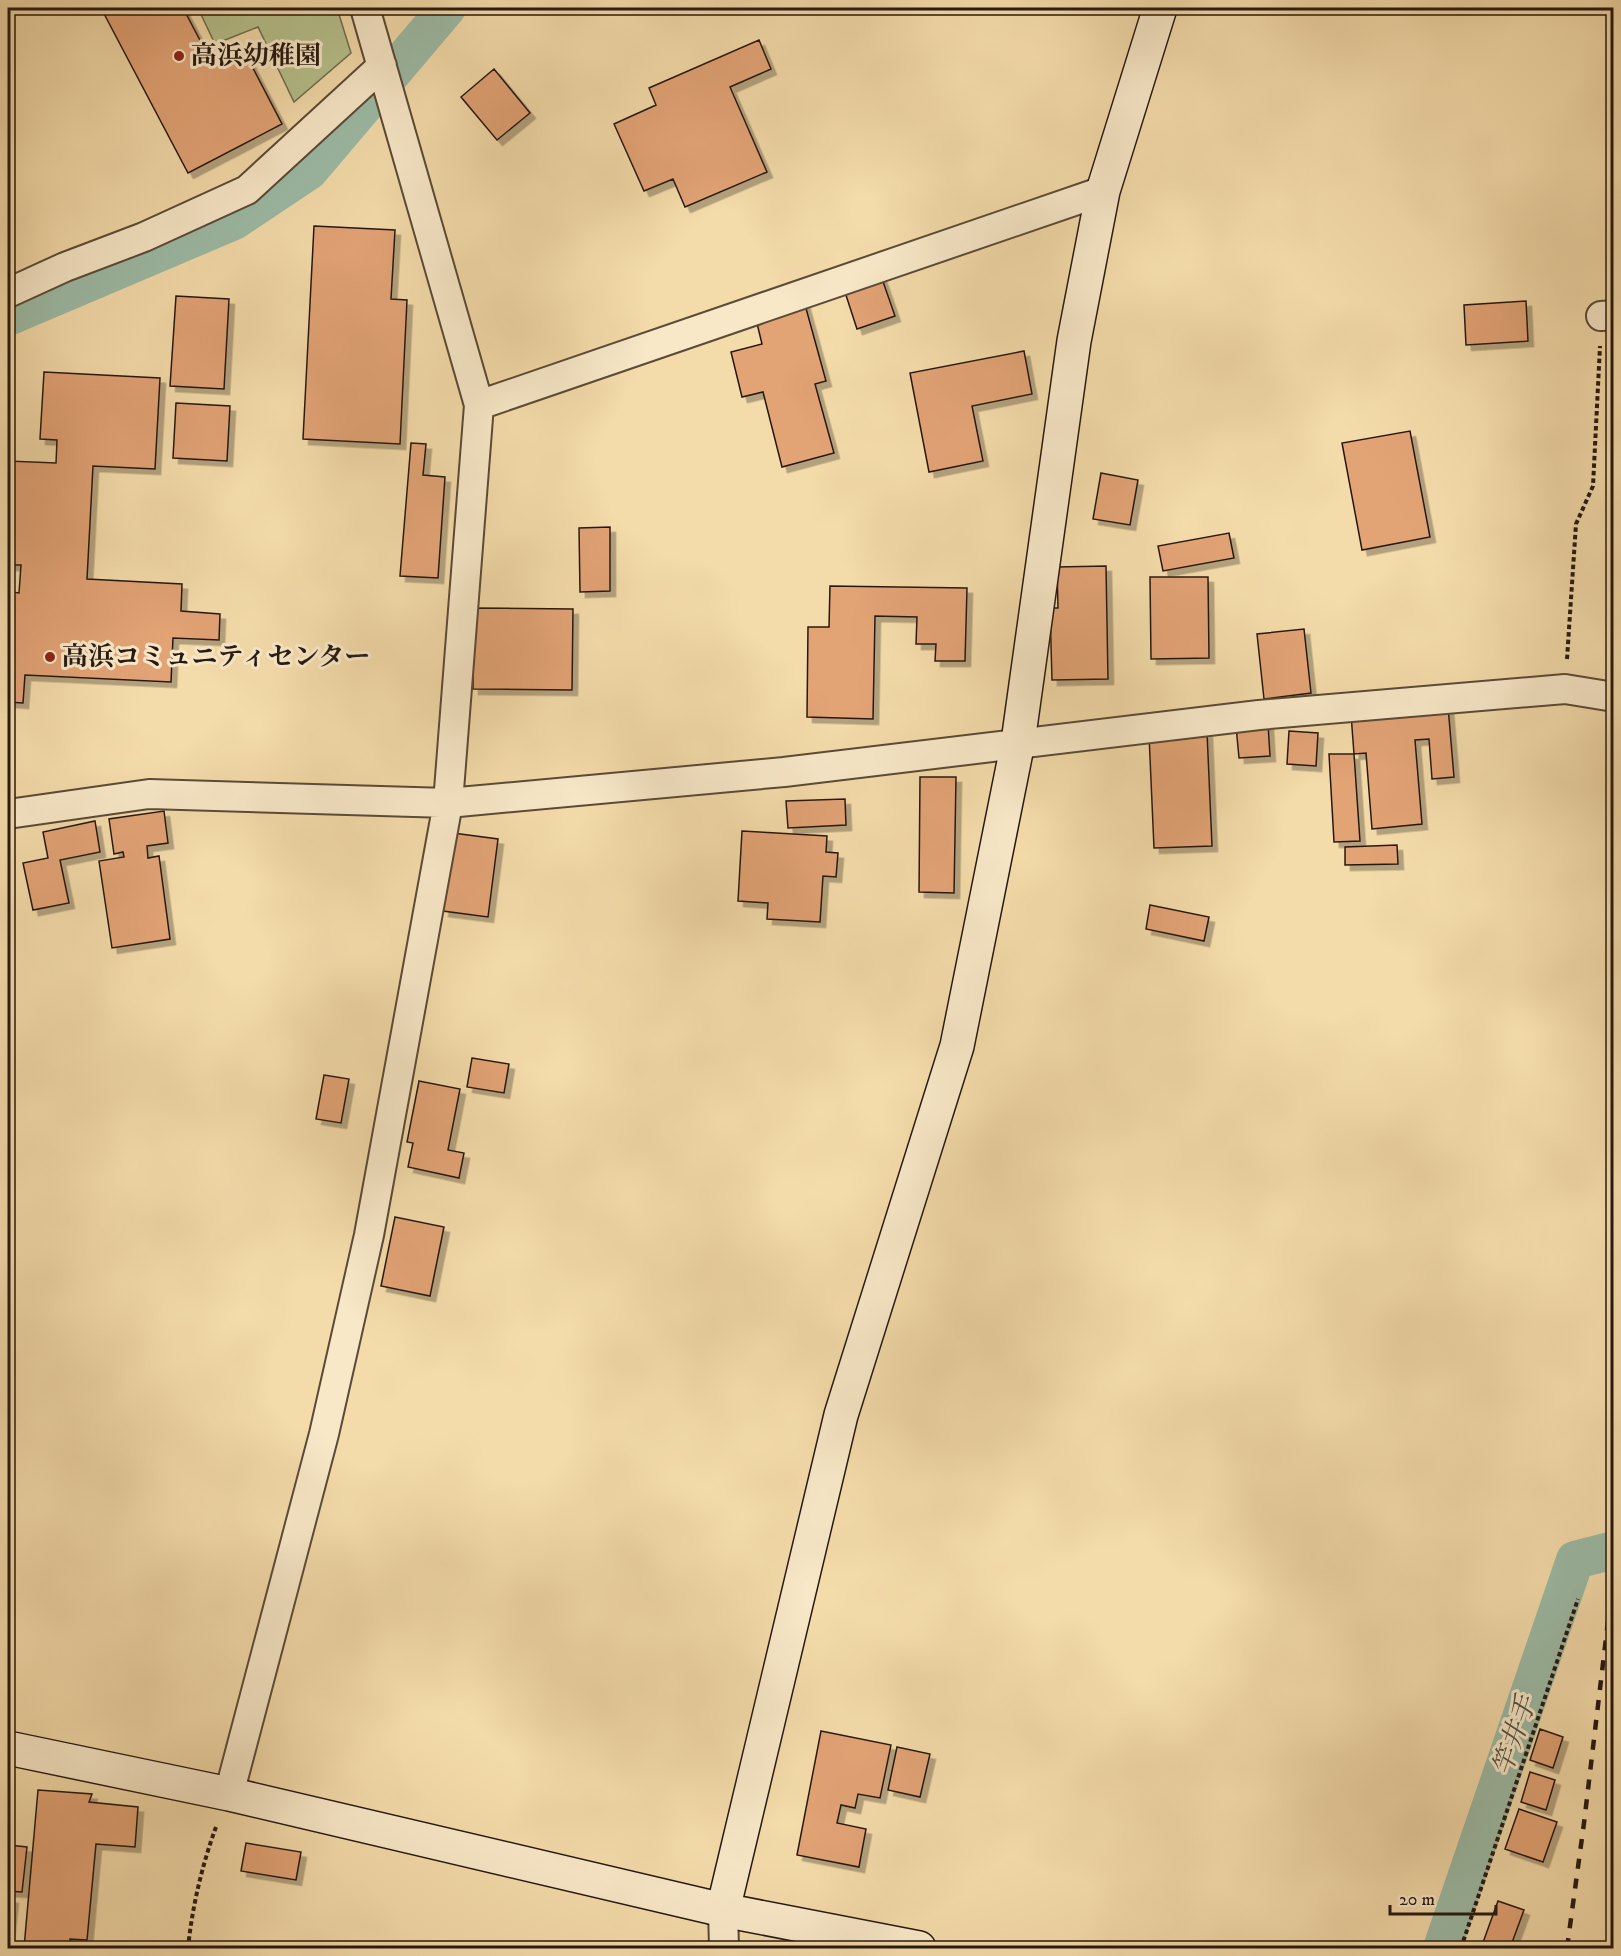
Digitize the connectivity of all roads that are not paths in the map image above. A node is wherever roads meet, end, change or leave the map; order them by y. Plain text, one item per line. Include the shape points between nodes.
1 (365, 8) edge
2 (1160, 8) edge
3 (382, 66) junction
4 (1103, 190) junction
5 (8, 293) edge
6 (479, 405) junction
7 (1614, 697) edge
8 (1018, 742) junction
9 (448, 803) junction
10 (8, 814) edge
11 (8, 1748) edge
12 (228, 1794) junction
13 (723, 1910) junction
14 (724, 1948) edge
15 (919, 1948) edge

1 - 3 street
2 - 4 street
3 - 5 street via 247,190
3 - 6 street
4 - 6 street
4 - 8 street via 1074,340
6 - 9 street
7 - 8 street via 1565,689 1259,715
8 - 9 street via 784,772
8 - 13 street via 957,1046 841,1415
9 - 10 street via 149,794
9 - 12 street via 369,1234 324,1434
11 - 12 street
12 - 13 street
13 - 14 street
13 - 15 street

